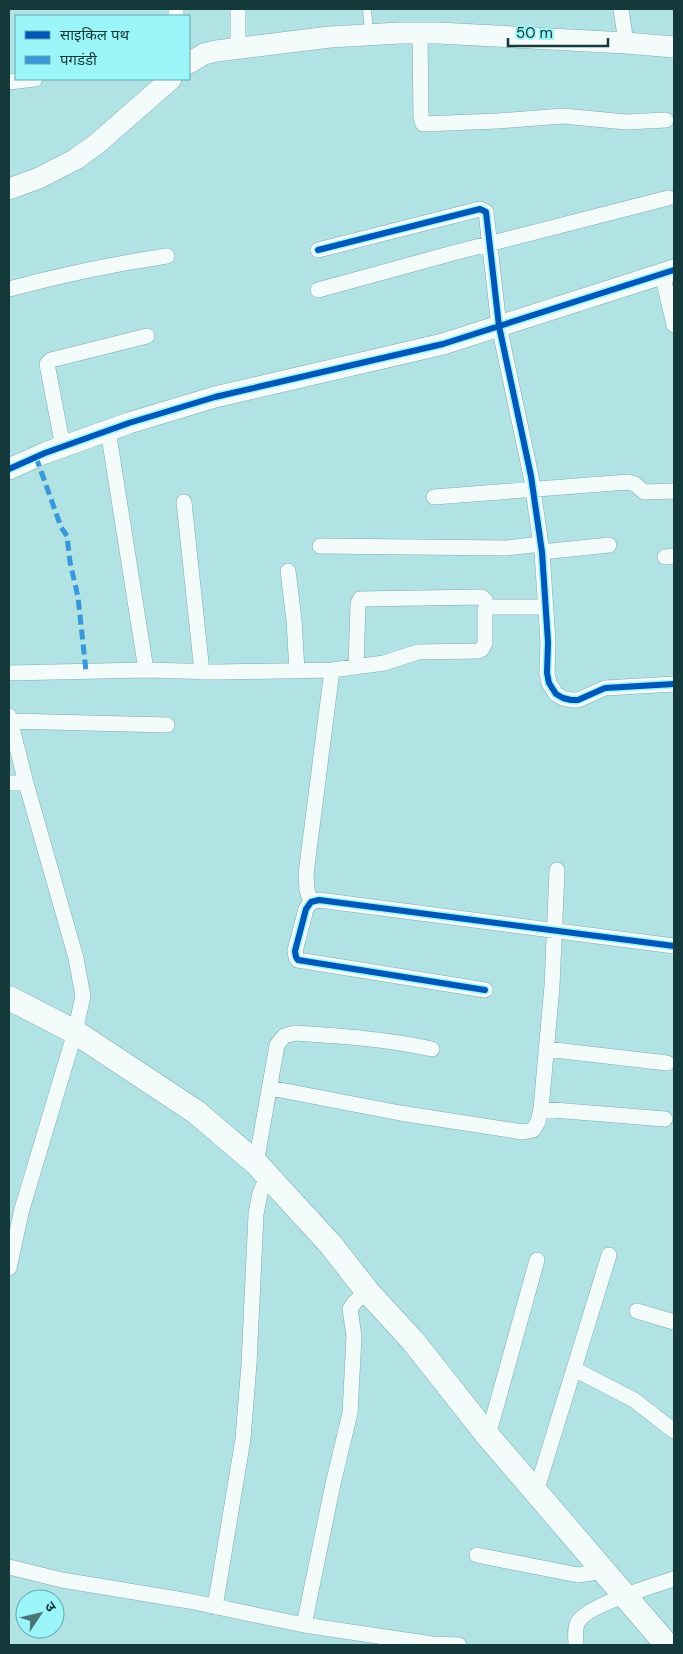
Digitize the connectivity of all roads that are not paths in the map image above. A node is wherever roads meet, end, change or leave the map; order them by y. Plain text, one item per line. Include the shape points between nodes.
1 (238, 9) edge
2 (367, 9) edge
3 (621, 9) edge
4 (420, 33) junction
5 (369, 35) junction
6 (626, 43) junction
7 (674, 47) edge
8 (238, 48) junction
9 (194, 57) edge
10 (26, 80) edge
11 (170, 80) edge
12 (9, 82) edge
13 (666, 120) dead end
14 (9, 188) edge
15 (668, 198) dead end
16 (490, 244) junction
17 (318, 250) dead end
18 (166, 256) dead end
19 (668, 272) edge
20 (9, 289) edge
21 (318, 290) dead end
22 (674, 325) edge
23 (499, 326) junction
24 (147, 336) dead end
25 (108, 430) junction
26 (64, 447) junction
27 (9, 469) edge
28 (533, 491) junction
29 (674, 491) edge
30 (434, 497) dead end
31 (184, 502) dead end
32 (610, 544) dead end
33 (320, 546) dead end
34 (542, 548) junction
35 (288, 571) dead end
36 (546, 606) junction
37 (487, 608) junction
38 (356, 667) junction
39 (146, 670) junction
40 (332, 670) junction
41 (297, 671) junction
42 (202, 672) junction
43 (9, 673) edge
44 (674, 684) edge
45 (10, 718) edge
46 (167, 725) dead end
47 (12, 738) edge
48 (26, 783) junction
49 (9, 784) edge
50 (557, 870) dead end
51 (311, 902) junction
52 (555, 931) junction
53 (674, 946) edge
54 (485, 990) dead end
55 (9, 998) edge
56 (75, 1032) junction
57 (432, 1048) dead end
58 (546, 1049) junction
59 (667, 1063) dead end
60 (270, 1088) junction
61 (541, 1109) junction
62 (665, 1119) dead end
63 (262, 1169) junction
64 (609, 1255) dead end
65 (537, 1260) dead end
66 (9, 1268) edge
67 (367, 1291) junction
68 (637, 1311) dead end
69 (674, 1322) edge
70 (574, 1369) junction
71 (674, 1431) edge
72 (488, 1436) junction
73 (536, 1492) junction
74 (477, 1555) dead end
75 (9, 1567) edge
76 (604, 1571) junction
77 (674, 1578) edge
78 (624, 1595) junction
79 (215, 1607) junction
80 (304, 1625) junction
81 (459, 1645) edge
82 (576, 1645) edge
83 (667, 1645) edge

1 - 8 street
2 - 5 lane
3 - 6 street
4 - 5 street
4 - 6 street
4 - 13 street via 423,124 564,116 626,122
5 - 8 street
6 - 7 street
8 - 9 street
10 - 12 street
11 - 14 street via 76,159 39,178
15 - 16 street
16 - 17 street via 488,216 480,209
16 - 21 street
16 - 23 street
18 - 20 street via 94,268
19 - 22 street
19 - 23 street
23 - 25 street via 443,344 215,397
23 - 28 street
24 - 26 street via 52,360 47,364
25 - 26 street
25 - 39 street
26 - 27 street
28 - 29 street via 628,482 644,492
28 - 30 street
28 - 34 street
31 - 42 street
32 - 34 street
33 - 34 street
34 - 36 street
35 - 41 street
36 - 37 street
36 - 44 street via 549,683 556,694 578,700 605,688
37 - 38 street via 485,643 480,650 418,652 384,663
37 - 38 street via 482,597 360,600
38 - 40 street
39 - 42 street
39 - 43 street
40 - 41 street
40 - 51 street via 306,874
41 - 42 street
45 - 46 street
45 - 47 street
47 - 48 street
48 - 49 street
48 - 56 street via 82,987 82,1004
50 - 52 street
51 - 52 street via 319,900
51 - 54 street via 306,909 295,951 298,960
52 - 53 street
52 - 58 street
55 - 56 main road
56 - 63 main road via 196,1112
56 - 66 street via 22,1209
57 - 60 street via 366,1037 289,1034 277,1045
58 - 59 street
58 - 61 street
60 - 61 street via 400,1113 527,1132 536,1128
60 - 63 street
61 - 62 street
63 - 67 main road via 331,1245
63 - 79 street via 256,1214 243,1439
64 - 70 street
65 - 72 street
67 - 72 main road via 413,1341
67 - 80 street via 350,1309 354,1336 350,1413
68 - 69 street
70 - 71 street via 634,1400
70 - 73 street
72 - 73 main road
73 - 76 main road
74 - 76 street via 578,1575
75 - 79 street via 62,1580
76 - 78 main road
77 - 78 street
78 - 82 street via 580,1618 575,1630
78 - 83 main road
79 - 80 street
80 - 81 street

